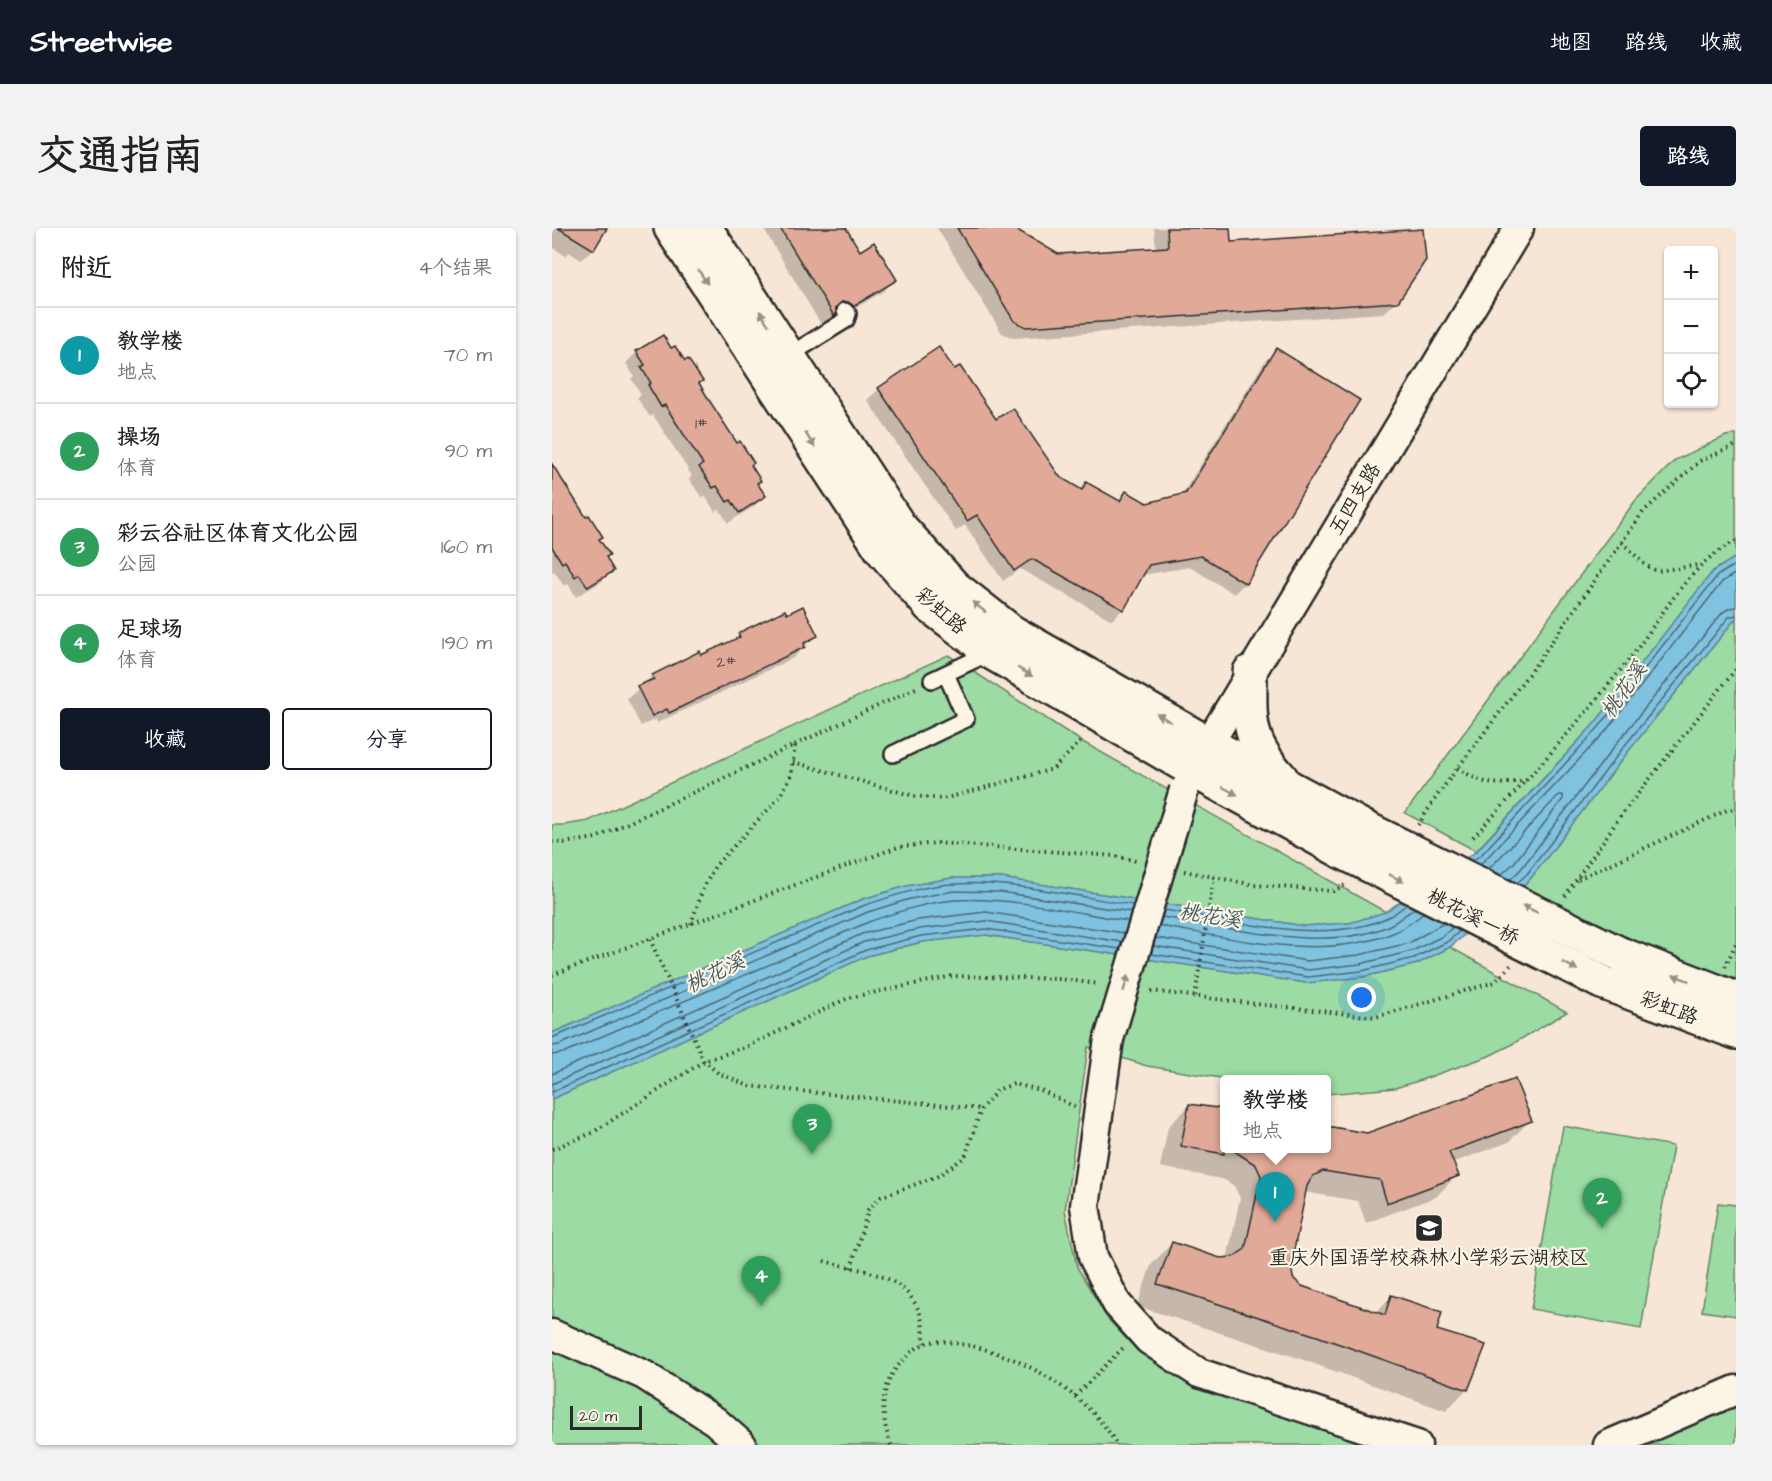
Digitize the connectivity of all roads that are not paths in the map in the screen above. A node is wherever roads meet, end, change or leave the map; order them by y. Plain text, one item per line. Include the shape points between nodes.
1 (671, 228) edge
2 (705, 228) edge
3 (1519, 228) edge
4 (845, 311) dead end
5 (788, 356) junction
6 (991, 652) junction
7 (1250, 672) junction
8 (893, 754) dead end
9 (1195, 768) junction
10 (1290, 788) junction
11 (1353, 853) junction
12 (1620, 954) joint
13 (1602, 982) joint
14 (1728, 987) edge
15 (1733, 1032) edge
16 (552, 1335) edge
17 (1736, 1390) edge
18 (742, 1445) edge
19 (1418, 1445) edge
20 (1608, 1445) edge

1 -> 6 main road, 彩虹路 via 882,550 930,606
5 -> 2 main road, 彩虹路
3 - 7 street, 五四支路
4 - 5 lane via 848,316 844,321
9 -> 5 main road, 彩虹路 via 954,587 899,526
6 - 8 lane via 939,677 966,719
6 -> 9 main road, 彩虹路
7 - 9 street, 五四支路
7 - 10 main road via 1250,721 1255,742 1266,762
9 - 10 main road, 彩虹路
9 -> 11 main road, 彩虹路
19 -> 9 street, 五四支路, bridge via 1198,1373 1140,1331 1117,1304 1093,1257 1085,1206 1109,1039
10 - 11 main road, 彩虹路
12 -> 11 main road, 桃花溪一桥, bridge
11 -> 13 main road, 桃花溪一桥, bridge
14 -> 12 main road, 彩虹路
13 - 15 main road, 彩虹路
16 - 18 street via 644,1375 715,1421
17 - 20 street

